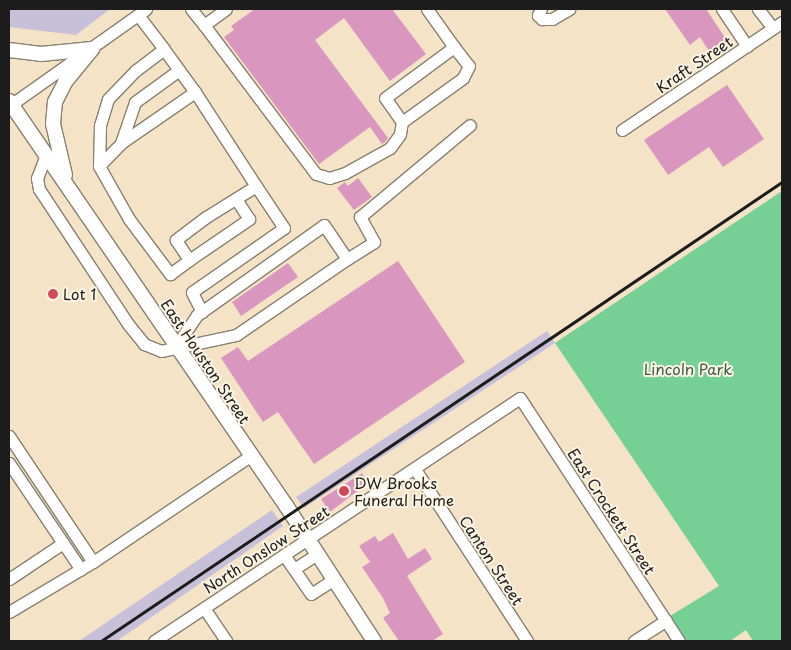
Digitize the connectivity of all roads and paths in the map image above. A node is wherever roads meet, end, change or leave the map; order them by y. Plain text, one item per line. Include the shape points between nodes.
1 (191, 9) edge
2 (226, 9) edge
3 (427, 9) edge
4 (541, 9) edge
5 (569, 9) edge
6 (722, 9) edge
7 (758, 9) edge
8 (142, 12) edge
9 (204, 25) junction
10 (778, 25) edge
11 (747, 46) junction
12 (454, 47) junction
13 (92, 49) junction
14 (9, 50) edge
15 (164, 50) junction
16 (179, 70) junction
17 (195, 92) junction
18 (10, 104) edge
19 (402, 122) junction
20 (470, 125) dead end
21 (622, 130) dead end
22 (121, 143) junction
23 (46, 155) junction
24 (99, 166) junction
25 (256, 186) junction
26 (70, 190) junction
27 (236, 199) junction
28 (347, 259) junction
29 (189, 260) junction
30 (202, 312) junction
31 (176, 346) junction
32 (520, 398) joint
33 (9, 436) edge
34 (250, 456) junction
35 (9, 463) edge
36 (415, 469) junction
37 (32, 470) junction
38 (20, 478) junction
39 (308, 539) junction
40 (63, 543) junction
41 (317, 554) junction
42 (284, 555) junction
43 (94, 562) junction
44 (294, 569) junction
45 (81, 570) junction
46 (9, 579) edge
47 (334, 579) junction
48 (204, 608) junction
49 (9, 612) edge
50 (666, 620) junction
51 (154, 641) edge
52 (226, 641) edge
53 (374, 641) edge
54 (527, 641) edge
55 (634, 641) edge
56 (679, 641) edge

1 - 9 street
2 - 9 street
3 - 12 street
4 - 5 street via 538,15 552,19
6 - 11 street
7 - 10 street
8 - 13 street
8 - 15 street
9 - 19 street via 316,174 329,178 345,173 390,148 400,134
10 - 11 street, Kraft Street
11 - 21 street, Kraft Street
12 - 19 street via 469,66 463,78
12 - 19 street via 385,98
13 - 14 main road via 41,54
13 - 18 street
13 - 26 main road via 65,82 55,102 56,147
15 - 16 street
15 - 24 street via 136,70 108,99 100,126
16 - 17 street
16 - 22 street via 135,102
17 - 22 street
17 - 25 street
18 - 23 main road, East Houston Street
20 - 28 street via 360,217 374,242
22 - 24 street
23 - 26 main road, East Houston Street
23 - 31 street via 37,178 39,188 128,324 144,344 161,351
24 - 29 street via 129,218 170,274
25 - 27 street
25 - 30 street via 284,228 192,292
26 - 31 main road, East Houston Street
27 - 29 street via 176,240
27 - 29 street via 249,219
28 - 30 street via 324,225
28 - 31 street via 236,335
30 - 31 street
31 - 34 main road, East Houston Street
32 - 36 street, North Onslow Street
32 - 50 street, East Crockett Street
33 - 37 street
34 - 39 main road, East Houston Street
34 - 43 street
35 - 38 street
36 - 39 street, North Onslow Street
36 - 54 street, Canton Street
37 - 38 street
37 - 43 street
38 - 40 street
39 - 41 main road, East Houston Street
39 - 42 street, North Onslow Street
40 - 45 street
40 - 46 street
41 - 44 street
41 - 47 main road, East Houston Street
42 - 44 street
42 - 48 street, North Onslow Street
43 - 45 street
44 - 47 street via 311,594
45 - 49 street
47 - 53 main road, East Houston Street
48 - 51 street, North Onslow Street
48 - 52 street
50 - 55 street
50 - 56 street, East Crockett Street

